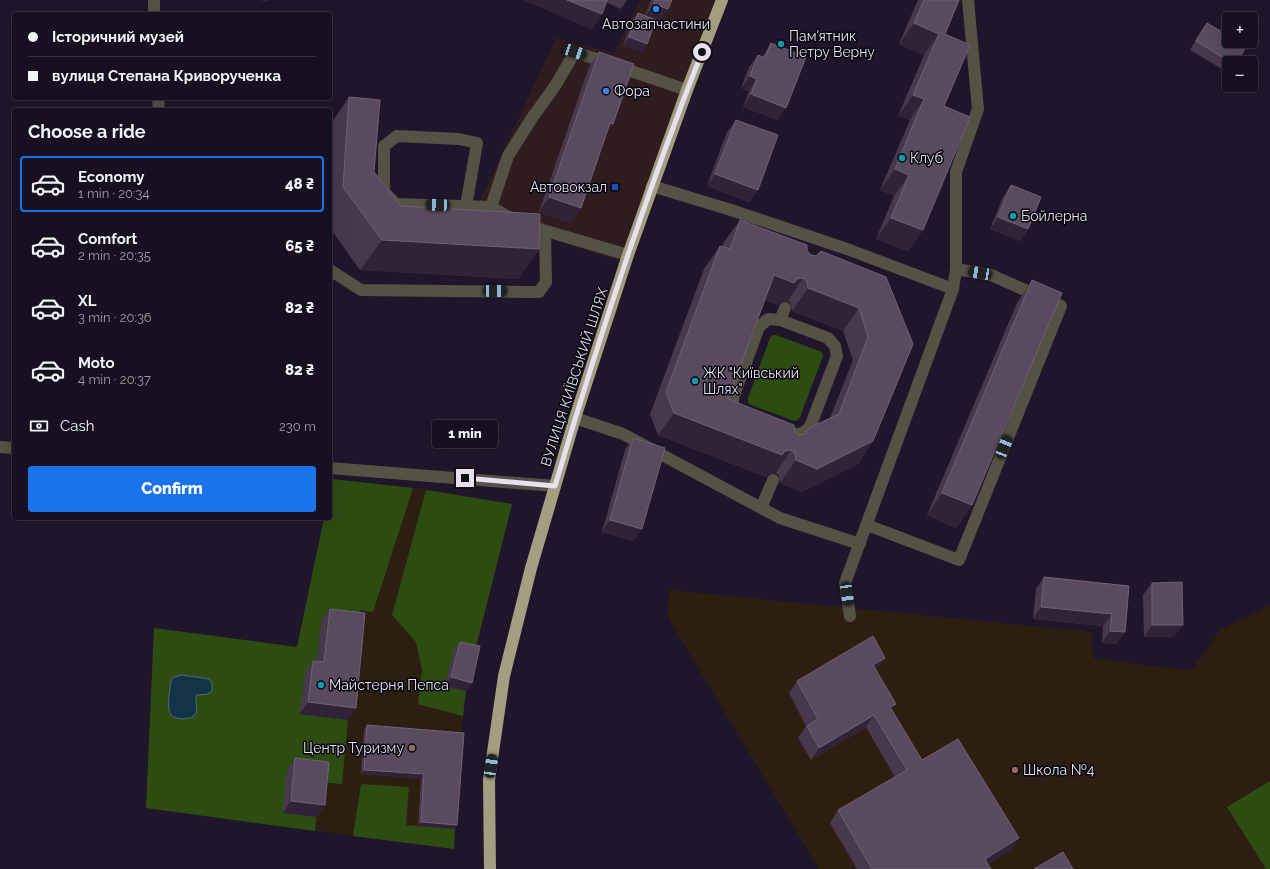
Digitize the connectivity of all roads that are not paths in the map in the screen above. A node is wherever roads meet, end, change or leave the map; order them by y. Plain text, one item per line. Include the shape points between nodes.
1 (154, 0) edge
2 (722, 0) edge
3 (968, 0) edge
4 (154, 12) edge
5 (687, 90) junction
6 (652, 186) junction
7 (466, 206) junction
8 (491, 207) junction
9 (546, 231) junction
10 (810, 237) junction
11 (806, 250) edge
12 (628, 255) junction
13 (956, 269) junction
14 (332, 271) edge
15 (953, 289) junction
16 (785, 308) dead end
17 (780, 320) junction
18 (575, 418) junction
19 (0, 447) edge
20 (12, 448) edge
21 (332, 468) edge
22 (773, 480) dead end
23 (555, 486) junction
24 (761, 508) junction
25 (867, 525) junction
26 (860, 544) junction
27 (850, 616) dead end
28 (490, 869) edge

1 - 4 street
2 - 5 highway, ВУЛИЦЯ КИЇВСЬКИЙ ШЛЯХ
3 - 13 street via 978,109 956,172
5 - 6 highway, ВУЛИЦЯ КИЇВСЬКИЙ ШЛЯХ
5 - 8 street via 575,52 508,156
6 - 10 street
6 - 12 highway, ВУЛИЦЯ КИЇВСЬКИЙ ШЛЯХ
7 - 7 street via 396,204 384,192 384,146 397,136 459,139 477,143
7 - 8 street
8 - 9 street via 519,223
9 - 12 street
9 - 14 street via 546,282 539,292 361,290
10 - 11 street
10 - 15 street
12 - 18 highway, ВУЛИЦЯ КИЇВСЬКИЙ ШЛЯХ
13 - 15 street
13 - 25 street via 991,275 1061,306 959,560
15 - 25 street
16 - 17 street
17 - 17 street via 828,338 835,346 837,356 810,428 790,439 741,416 733,408 733,398 759,327 768,319
18 - 23 highway, ВУЛИЦЯ КИЇВСЬКИЙ ШЛЯХ
18 - 24 street via 623,434
19 - 20 street
21 - 23 street
22 - 24 street
23 - 28 highway, ВУЛИЦЯ КИЇВСЬКИЙ ШЛЯХ via 504,676 489,780
24 - 26 street via 780,518
25 - 26 street
26 - 27 street via 845,582

